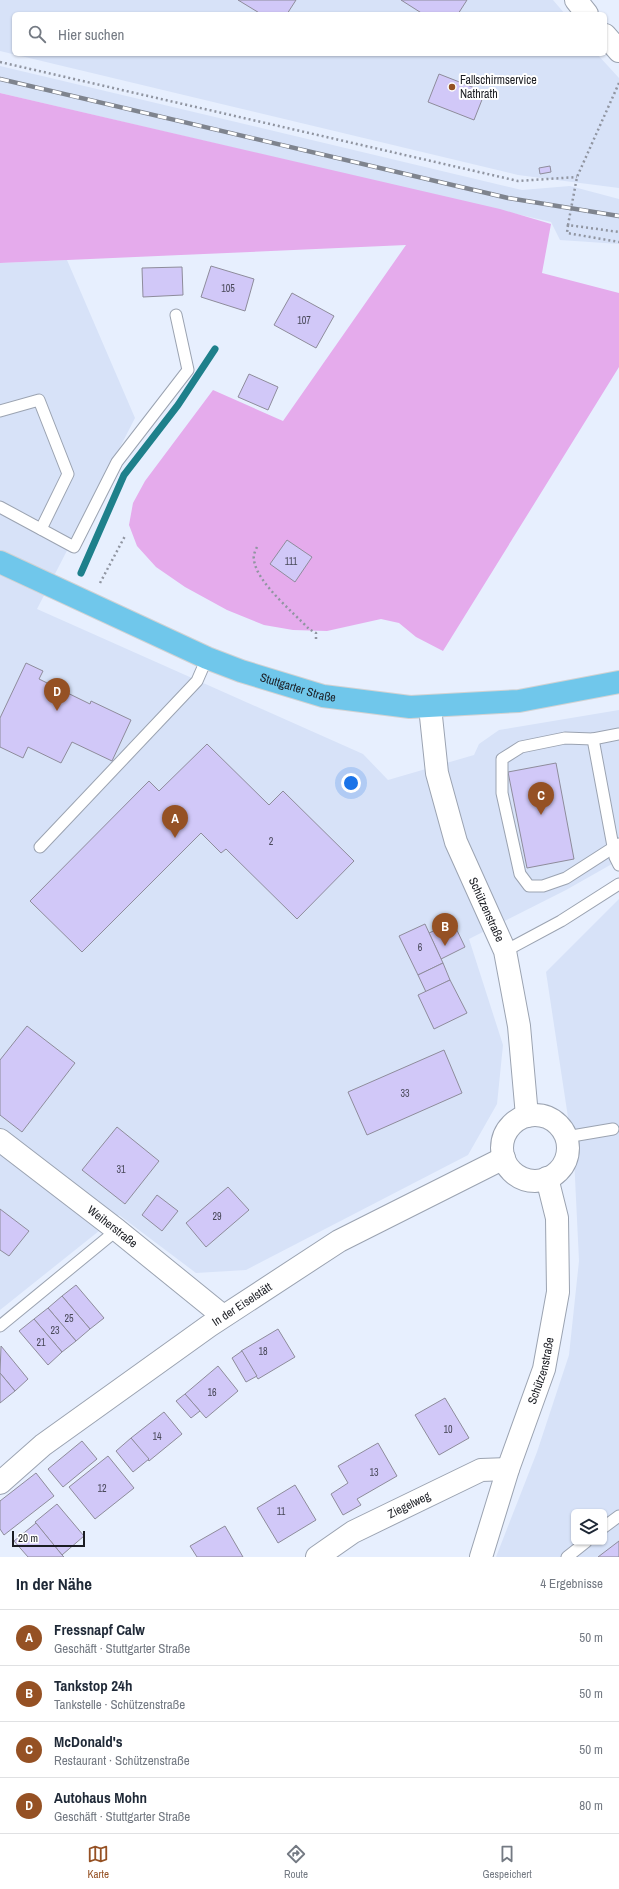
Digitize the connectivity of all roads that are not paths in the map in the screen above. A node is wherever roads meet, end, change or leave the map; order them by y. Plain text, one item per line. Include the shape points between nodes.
1 (576, 0) edge
2 (585, 12) edge
3 (607, 37) edge
4 (619, 51) edge
5 (176, 315) dead end
6 (0, 411) edge
7 (0, 507) edge
8 (40, 529) junction
9 (0, 562) edge
10 (207, 658) junction
11 (619, 682) edge
12 (430, 707) junction
13 (619, 734) edge
14 (593, 739) junction
15 (616, 846) edge
16 (40, 847) dead end
17 (619, 865) edge
18 (619, 884) edge
19 (505, 951) junction
20 (527, 1116) junction
21 (613, 1129) dead end
22 (566, 1137) junction
23 (0, 1140) edge
24 (504, 1158) junction
25 (547, 1178) junction
26 (117, 1230) junction
27 (223, 1316) junction
28 (0, 1326) edge
29 (508, 1469) junction
30 (0, 1482) edge
31 (619, 1516) edge
32 (607, 1526) edge
33 (582, 1545) edge
34 (317, 1557) edge
35 (481, 1557) edge
36 (567, 1557) edge

1 - 2 street
3 - 4 street
5 - 8 lane via 188,370 117,462 74,548
6 - 8 lane via 40,400 68,474
7 - 8 lane
9 - 10 main road, Stuttgarter Straße
10 - 12 main road, Stuttgarter Straße via 323,696 410,707
10 - 16 lane via 197,681
11 - 12 main road, Stuttgarter Straße via 519,700
12 - 19 street, Schützenstraße via 437,773 456,842
13 - 14 lane
14 - 15 lane
14 - 15 lane via 565,738 521,747 502,759 502,793 520,874 529,886 543,886 566,878
15 - 17 lane
18 - 19 lane via 561,921
19 - 20 street, Schützenstraße via 519,1026
20 - 22 street via 537,1115 551,1119 562,1128
20 - 24 street via 517,1120 504,1137
21 - 22 lane
22 - 25 street via 568,1151 563,1166
23 - 26 street, Weiherstraße
24 - 25 street via 509,1167 526,1180
24 - 27 street, In der Eiselstätt via 339,1241
25 - 29 street, Schützenstraße via 557,1218 558,1292 544,1369
26 - 27 street, Weiherstraße
26 - 28 lane
27 - 30 street, In der Eiselstätt via 42,1445
29 - 34 street, Ziegelweg via 481,1470 353,1532
29 - 35 street, Schützenstraße
31 - 32 lane
33 - 36 lane

